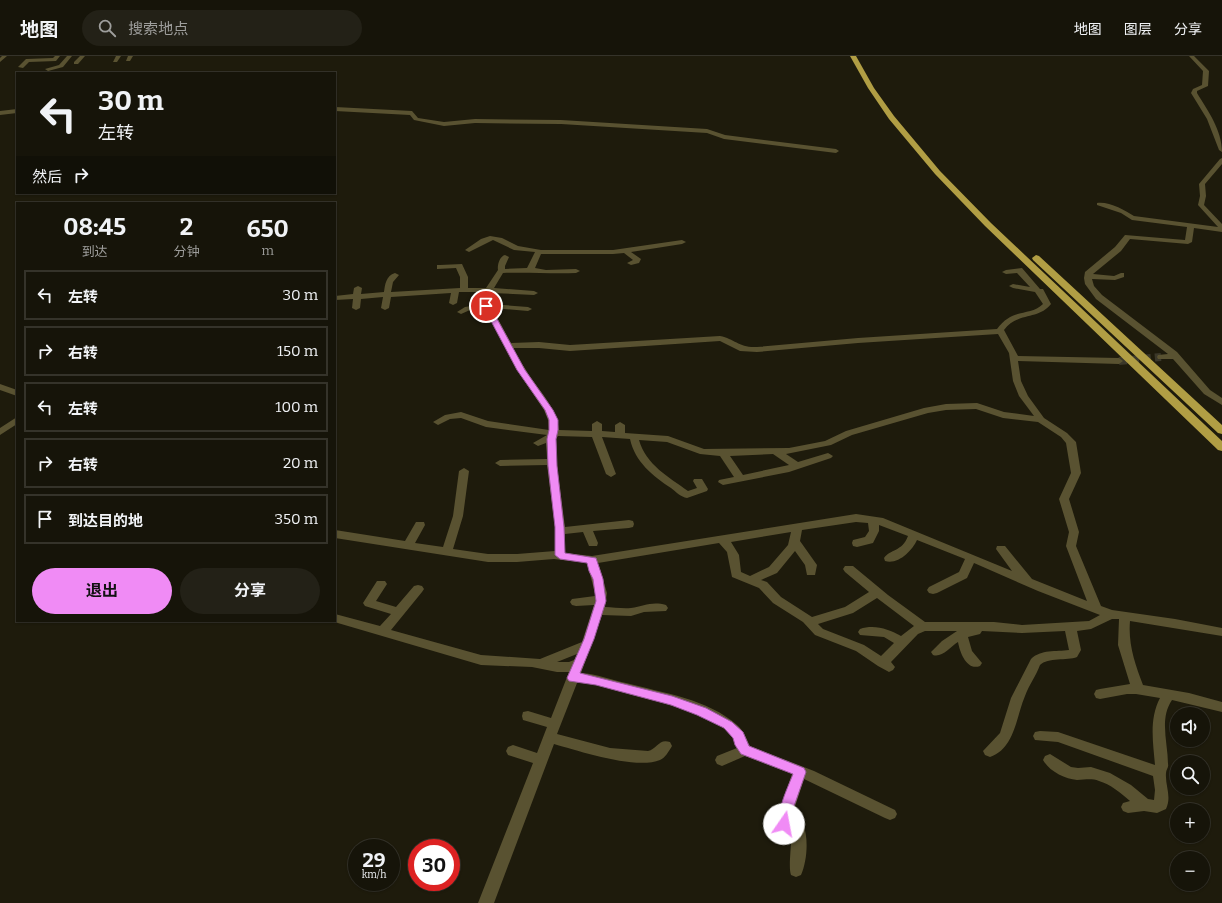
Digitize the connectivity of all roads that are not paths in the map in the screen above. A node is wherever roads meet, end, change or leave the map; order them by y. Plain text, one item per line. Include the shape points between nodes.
1 (5, 56) edge
2 (58, 56) edge
3 (70, 56) edge
4 (83, 56) edge
5 (119, 56) edge
6 (853, 56) edge
7 (861, 56) edge
8 (1191, 56) edge
9 (0, 60) edge
10 (115, 61) dead end
11 (76, 63) dead end
12 (21, 66) dead end
13 (48, 69) dead end
14 (336, 109) edge
15 (16, 111) edge
16 (0, 113) edge
17 (1222, 150) edge
18 (836, 151) dead end
19 (1222, 160) edge
20 (1099, 204) dead end
21 (1133, 210) dead end
22 (1124, 212) junction
23 (1222, 216) edge
24 (1214, 219) junction
25 (1191, 226) junction
26 (1222, 230) edge
27 (1212, 237) dead end
28 (682, 242) dead end
29 (469, 250) dead end
30 (626, 251) junction
31 (540, 252) junction
32 (505, 257) dead end
33 (631, 263) dead end
34 (440, 267) dead end
35 (502, 270) junction
36 (530, 270) junction
37 (576, 271) dead end
38 (1006, 272) dead end
39 (395, 275) dead end
40 (1121, 275) dead end
41 (1088, 276) junction
42 (1013, 286) dead end
43 (460, 290) junction
44 (488, 290) junction
45 (1040, 291) junction
46 (357, 292) junction
47 (534, 293) dead end
48 (387, 294) junction
49 (336, 298) edge
50 (453, 303) dead end
51 (487, 307) junction
52 (356, 308) dead end
53 (385, 308) dead end
54 (528, 309) dead end
55 (462, 312) dead end
56 (1000, 331) junction
57 (508, 346) junction
58 (1176, 356) junction
59 (1162, 357) tunnel mouth
60 (1014, 358) junction
61 (1119, 361) tunnel mouth
62 (0, 387) edge
63 (16, 393) edge
64 (1222, 402) edge
65 (1041, 420) junction
66 (16, 421) edge
67 (438, 422) dead end
68 (620, 425) dead end
69 (597, 429) junction
70 (1222, 431) edge
71 (0, 432) edge
72 (553, 434) junction
73 (620, 436) junction
74 (634, 437) junction
75 (538, 443) dead end
76 (1222, 447) edge
77 (723, 453) junction
78 (777, 456) junction
79 (828, 456) dead end
80 (552, 461) junction
81 (500, 464) dead end
82 (796, 465) junction
83 (464, 471) dead end
84 (611, 474) dead end
85 (740, 479) junction
86 (698, 481) dead end
87 (723, 482) dead end
88 (873, 520) junction
89 (630, 524) dead end
90 (420, 525) dead end
91 (798, 527) junction
92 (587, 529) junction
93 (560, 531) junction
94 (336, 534) edge
95 (914, 534) junction
96 (721, 539) junction
97 (794, 541) junction
98 (593, 543) dead end
99 (857, 544) dead end
100 (408, 546) junction
101 (1002, 549) dead end
102 (447, 552) junction
103 (560, 555) junction
104 (971, 557) junction
105 (889, 558) dead end
106 (592, 560) junction
107 (849, 569) dead end
108 (811, 572) dead end
109 (751, 580) junction
110 (1028, 582) junction
111 (381, 584) dead end
112 (418, 589) dead end
113 (933, 590) dead end
114 (877, 593) junction
115 (576, 602) dead end
116 (600, 606) junction
117 (662, 608) dead end
118 (1096, 608) junction
119 (399, 612) junction
120 (1111, 614) junction
121 (1125, 616) junction
122 (336, 618) edge
123 (810, 622) junction
124 (923, 626) junction
125 (1070, 627) junction
126 (1018, 628) junction
127 (382, 632) junction
128 (864, 632) dead end
129 (1222, 632) edge
130 (962, 634) junction
131 (902, 643) junction
132 (586, 645) junction
133 (937, 652) dead end
134 (579, 663) junction
135 (976, 663) dead end
136 (540, 664) junction
137 (573, 678) junction
138 (1138, 689) junction
139 (1100, 694) dead end
140 (1169, 695) junction
141 (1222, 707) edge
142 (528, 716) dead end
143 (555, 724) junction
144 (1040, 736) dead end
145 (550, 738) junction
146 (665, 746) dead end
147 (745, 750) junction
148 (513, 751) dead end
149 (990, 751) dead end
150 (541, 760) junction
151 (722, 760) dead end
152 (1050, 760) dead end
153 (800, 772) junction
154 (1159, 772) junction
155 (1144, 805) junction
156 (1128, 807) dead end
157 (890, 814) dead end
158 (796, 870) dead end
159 (486, 903) edge

1 - 9 street
2 - 12 street via 54,60 28,60
3 - 13 street via 61,66
4 - 11 street
5 - 10 street
6 - 76 highway via 866,81 918,152 1001,236
7 - 70 highway via 874,81 927,152 965,191
8 - 17 street via 1206,71 1205,86 1194,93 1210,120
14 - 18 street via 412,113 416,119 444,124 475,121 561,122 707,132 724,137
15 - 16 street
19 - 24 street via 1202,186 1201,205
20 - 22 street
21 - 22 street
22 - 25 street via 1132,218
23 - 24 street
24 - 26 street
25 - 26 street
25 - 41 street via 1188,242 1128,237
26 - 27 street
28 - 30 street
29 - 31 street via 481,241 493,238 514,248 534,249
30 - 31 street
30 - 33 street via 637,259
31 - 36 street
32 - 35 street
34 - 43 street via 460,267 464,277
35 - 36 street
35 - 44 street
36 - 37 street
38 - 45 street via 1019,270
39 - 48 street via 389,282
40 - 41 street via 1115,278
41 - 58 street via 1088,282 1098,297
42 - 45 street
43 - 44 street
43 - 48 street via 414,288
43 - 50 street
44 - 47 street
44 - 51 street
45 - 56 street via 1046,300 1045,306 1017,315 1004,324
46 - 48 street
46 - 49 street
46 - 52 street
48 - 53 street
51 - 54 street
51 - 55 street via 471,308
51 - 57 street
56 - 57 street via 752,350 739,349 726,339 720,338 570,348
56 - 60 street
57 - 72 street via 525,378 551,414 554,420
58 - 59 street
58 - 64 street via 1207,392
60 - 61 street
60 - 65 street via 1018,383
62 - 63 street
65 - 78 street via 1003,415 977,406 946,407 927,410 848,433 828,443
65 - 118 street via 1071,442 1076,472 1064,499 1074,532 1071,546
66 - 71 street
67 - 72 street via 460,415 486,424
68 - 73 street
69 - 72 street
69 - 73 street
69 - 84 street
72 - 75 street
72 - 80 street
73 - 74 street
74 - 77 street via 668,439 703,452
74 - 86 street via 637,450 644,462 687,495 703,489
77 - 78 street
77 - 85 street
78 - 82 street
79 - 82 street
80 - 81 street
80 - 93 street
82 - 85 street via 786,470
83 - 102 street via 458,516
85 - 87 street
88 - 91 street via 856,518
88 - 95 street
88 - 99 street via 874,531 868,540
89 - 92 street
90 - 100 street
91 - 96 street
91 - 97 street
92 - 93 street
92 - 98 street
93 - 103 street
94 - 100 street
95 - 104 street
95 - 105 street via 910,545 903,553
96 - 106 street
96 - 109 street via 733,552 736,574
97 - 108 street via 811,565
97 - 109 street via 793,546 773,570
100 - 102 street
101 - 110 street
102 - 103 street via 488,558
103 - 106 street
104 - 110 street
104 - 113 street via 963,575
106 - 116 street via 598,579
107 - 114 street
109 - 123 street via 763,585 777,600
110 - 118 street
111 - 119 street via 369,603
112 - 119 street
114 - 123 street via 849,610
114 - 124 street
115 - 116 street
116 - 117 street via 631,612 644,608
116 - 132 street
118 - 120 street
119 - 127 street
120 - 121 street
120 - 125 street via 1091,625
121 - 129 street
121 - 138 street via 1122,629 1124,652
122 - 127 street
123 - 131 street via 820,632 853,644 886,665
124 - 126 street
124 - 131 street
125 - 126 street
125 - 149 street via 1075,650 1073,654 1047,655 1034,663 1016,702 1005,736 998,746
126 - 130 street via 1009,631 966,631
127 - 136 street via 481,660
128 - 131 street via 883,632
130 - 133 street
130 - 135 street via 964,649
132 - 134 street
132 - 136 street
134 - 136 street via 570,667
134 - 137 street
137 - 143 street
137 - 147 street via 596,680 702,711 728,725 739,735
138 - 139 street
138 - 140 street
140 - 141 street
140 - 154 street via 1160,714 1162,766
142 - 143 street
143 - 145 street
144 - 154 street via 1058,737
145 - 146 street via 605,753 623,755 653,757
145 - 150 street
147 - 151 street
147 - 153 street
148 - 150 street
150 - 159 street
152 - 155 street via 1059,768 1072,773 1091,773 1108,779 1138,798
153 - 157 street
153 - 158 street via 784,819 784,824 798,829
154 - 155 street via 1161,806
155 - 156 street

